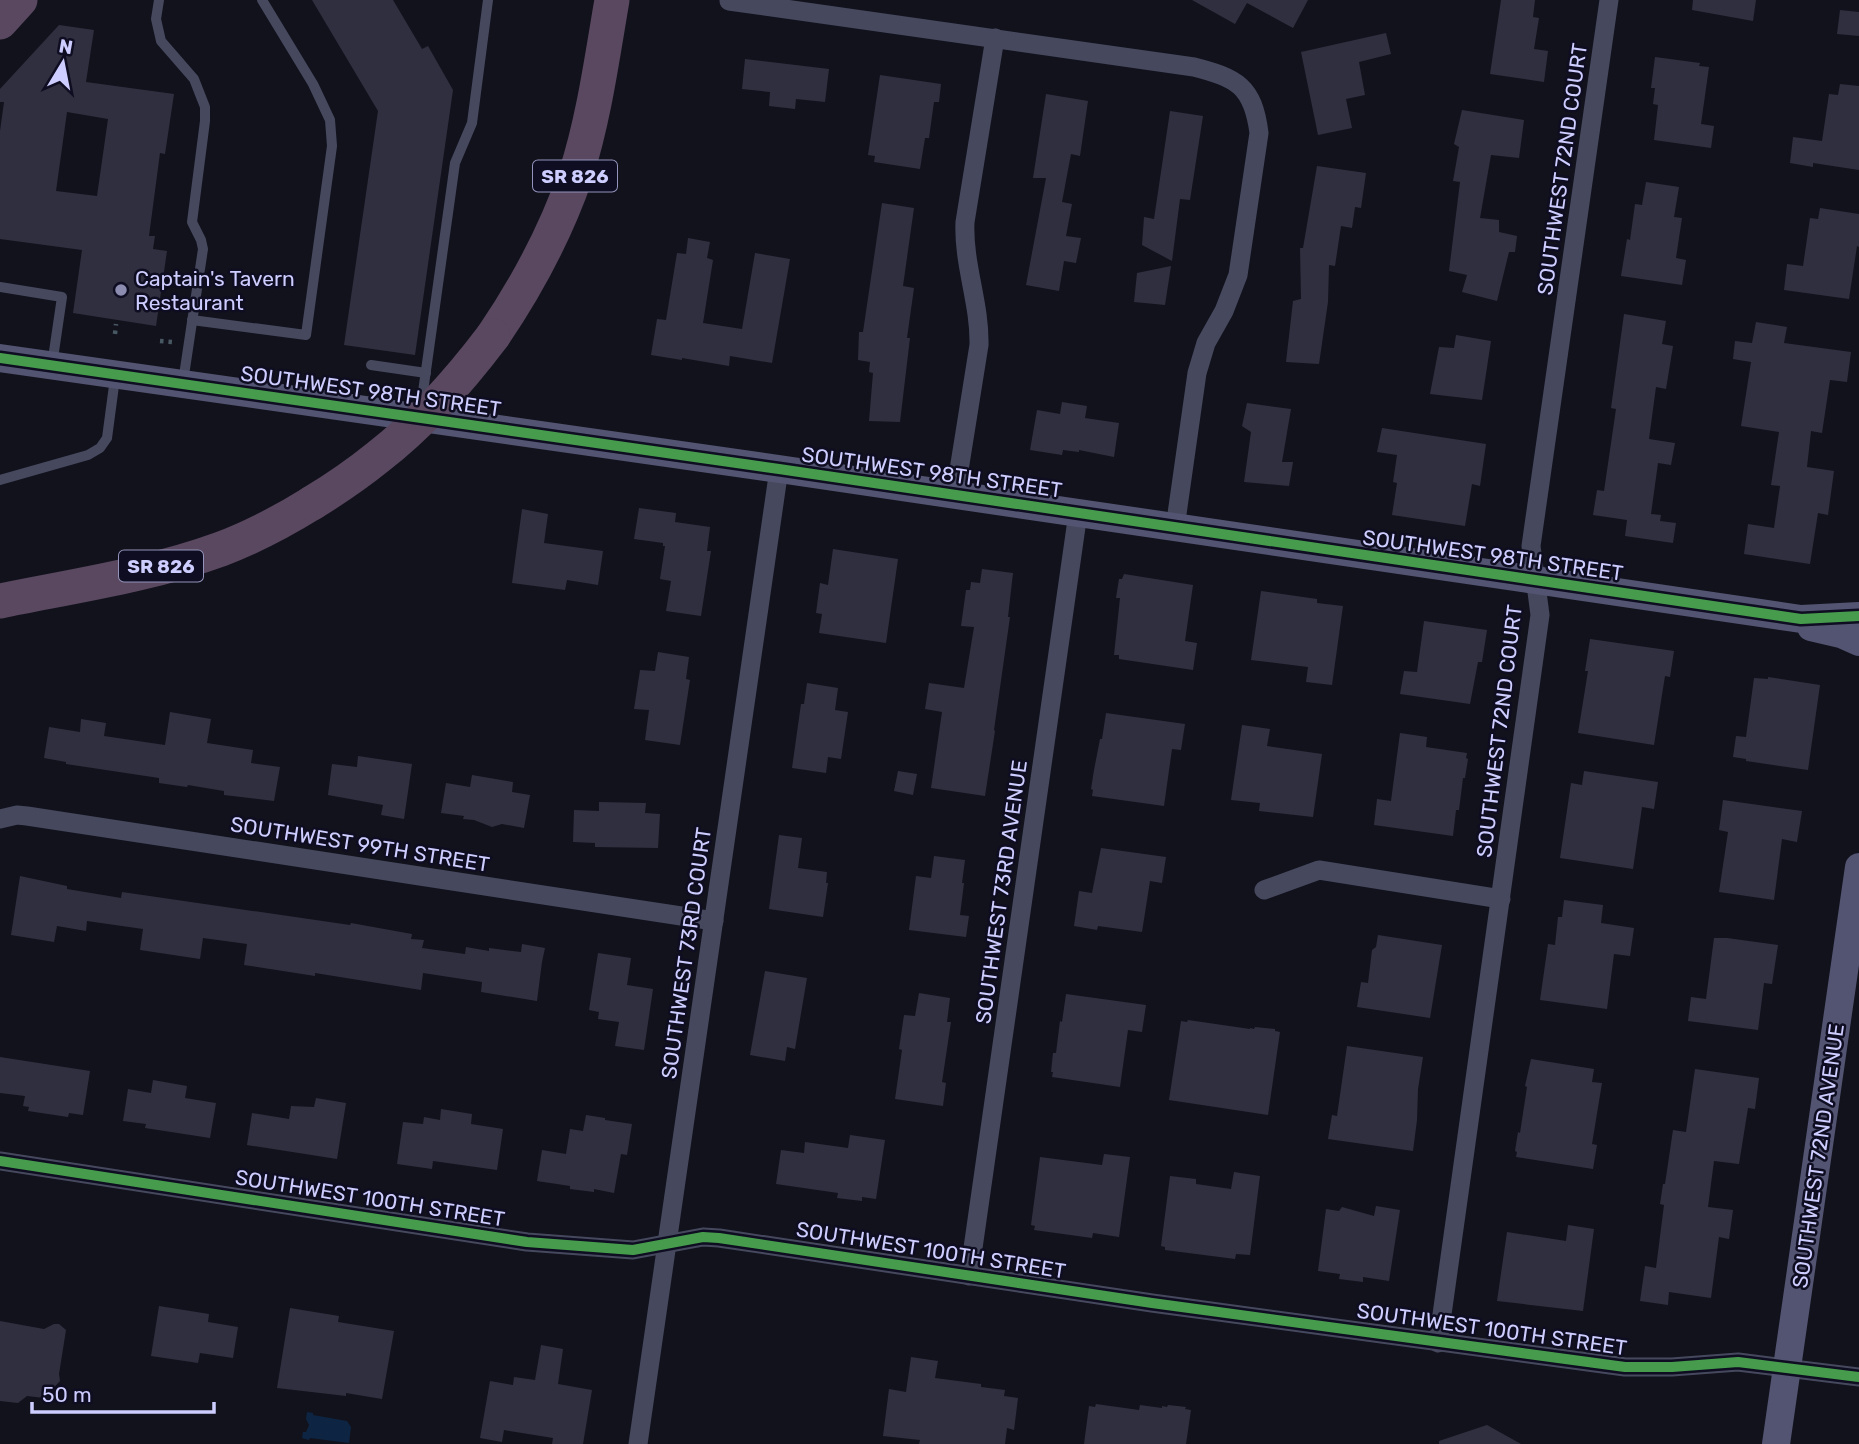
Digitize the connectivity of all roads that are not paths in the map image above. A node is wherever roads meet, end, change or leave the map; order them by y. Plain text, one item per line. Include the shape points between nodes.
1 (20, 0) edge
2 (159, 0) edge
3 (262, 0) edge
4 (488, 0) edge
5 (612, 0) edge
6 (1609, 0) edge
7 (729, 1) edge
8 (0, 22) edge
9 (995, 38) junction
10 (0, 287) edge
11 (192, 320) junction
12 (0, 358) edge
13 (52, 365) junction
14 (371, 365) dead end
15 (426, 373) junction
16 (115, 374) junction
17 (183, 384) junction
18 (419, 417) junction
19 (779, 469) junction
20 (0, 481) edge
21 (956, 495) junction
22 (1078, 513) junction
23 (1175, 528) junction
24 (1535, 581) junction
25 (0, 601) edge
26 (1859, 616) edge
27 (1801, 619) junction
28 (1859, 642) edge
29 (0, 819) edge
30 (1859, 867) edge
31 (1264, 890) dead end
32 (1501, 899) junction
33 (714, 921) junction
34 (1850, 998) edge
35 (0, 1161) edge
36 (667, 1243) junction
37 (969, 1276) junction
38 (1438, 1342) junction
39 (1787, 1367) junction
40 (1859, 1377) edge
41 (638, 1444) edge
42 (1776, 1444) edge

1 - 8 highway
2 - 11 lane via 156,19 161,41 194,79 205,107 192,222 203,249
3 - 11 lane via 330,120 332,146 306,335
4 - 15 lane via 472,123 455,163
5 - 25 highway, SR 826, bridge via 576,173 548,244 493,337 411,429 312,503 257,534 209,553 134,573
6 - 24 street, SOUTHWEST 72ND COURT via 1531,547
7 - 9 street
9 - 21 street via 964,222 979,345
9 - 23 street via 1194,67 1229,79 1251,99 1259,133 1241,260 1199,365
10 - 13 lane via 62,297
11 - 17 lane
12 - 13 street, SOUTHWEST 98TH STREET
13 - 16 street, SOUTHWEST 98TH STREET
14 - 15 lane
15 - 18 lane
16 - 17 street, SOUTHWEST 98TH STREET
16 - 20 lane via 107,438 100,448
17 - 18 street, SOUTHWEST 98TH STREET
18 - 19 street, SOUTHWEST 98TH STREET
19 - 21 street, SOUTHWEST 98TH STREET
19 - 33 street, SOUTHWEST 73RD COURT
21 - 22 street, SOUTHWEST 98TH STREET
22 - 23 street, SOUTHWEST 98TH STREET
22 - 37 street, SOUTHWEST 73RD AVENUE
23 - 24 street, SOUTHWEST 98TH STREET
24 - 27 street, SOUTHWEST 98TH STREET
24 - 32 street, SOUTHWEST 72ND COURT via 1540,615
26 - 27 street, SOUTHWEST 98TH STREET
27 - 28 street, SOUTHWEST 98TH STREET via 1808,626
29 - 33 street, SOUTHWEST 99TH STREET via 27,816
30 - 34 street, SOUTHWEST 72ND AVENUE
31 - 32 street via 1319,870
32 - 38 street, SOUTHWEST 72ND COURT
33 - 36 street, SOUTHWEST 73RD COURT
34 - 39 street, SOUTHWEST 72ND AVENUE
35 - 36 street, SOUTHWEST 100TH STREET via 527,1242 633,1250
36 - 37 street, SOUTHWEST 100TH STREET via 703,1237 732,1240
36 - 41 street, SOUTHWEST 73RD COURT
37 - 38 street, SOUTHWEST 100TH STREET
38 - 39 street, SOUTHWEST 100TH STREET via 1625,1367 1738,1362
39 - 40 street, SOUTHWEST 100TH STREET
39 - 42 street, SOUTHWEST 72ND AVENUE

